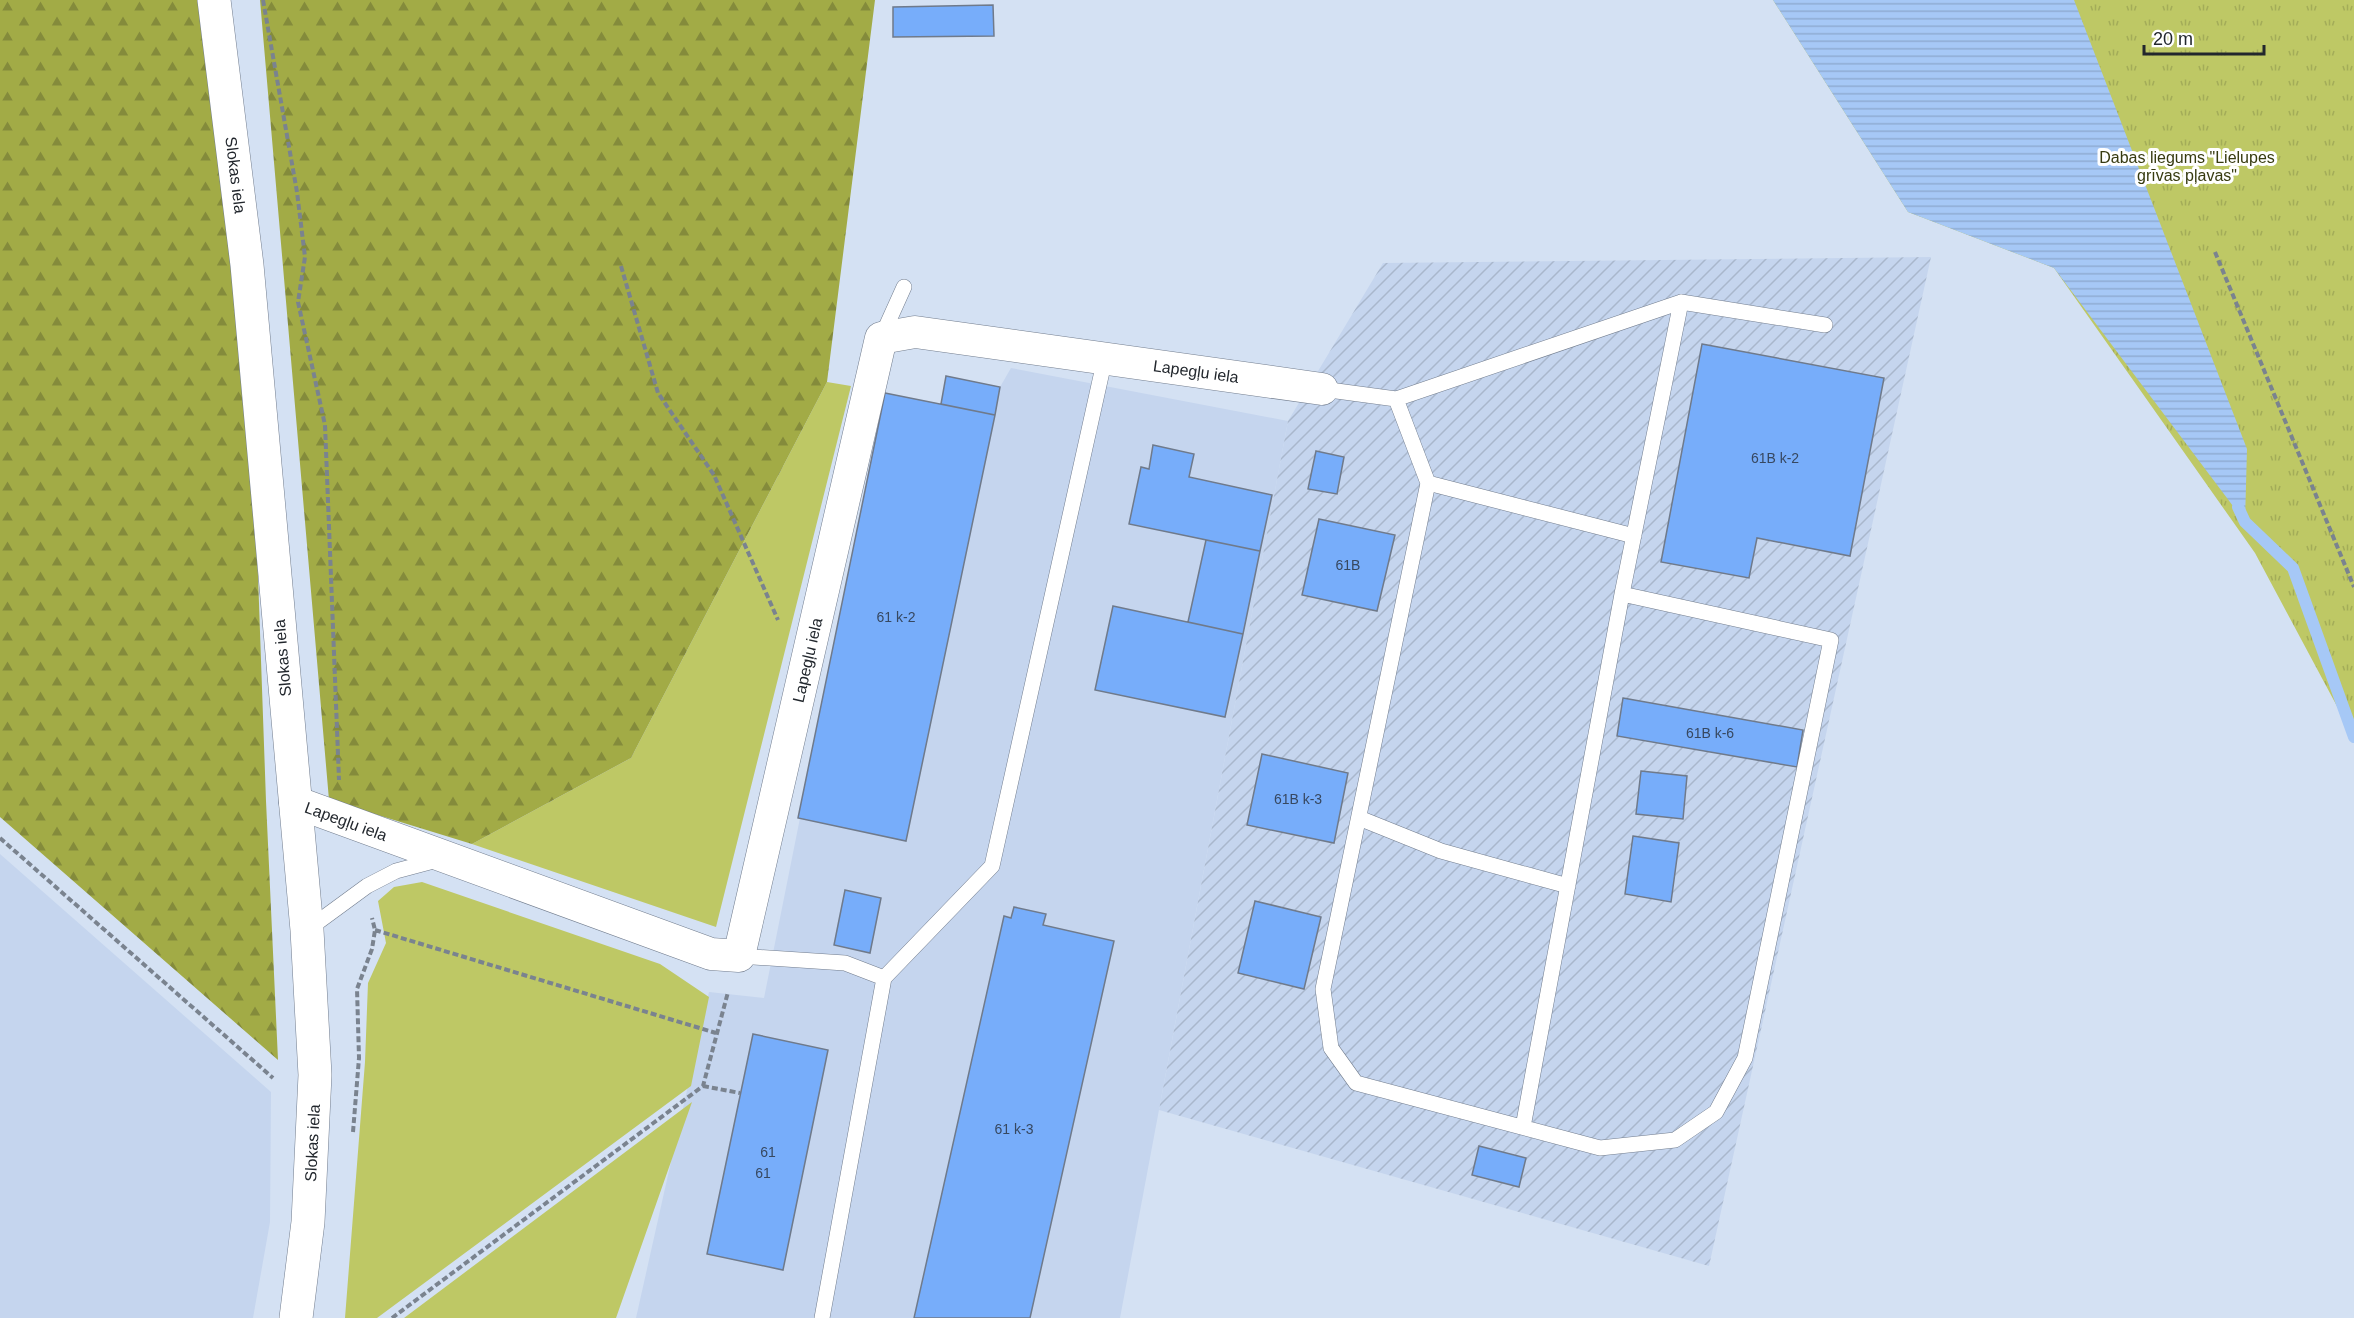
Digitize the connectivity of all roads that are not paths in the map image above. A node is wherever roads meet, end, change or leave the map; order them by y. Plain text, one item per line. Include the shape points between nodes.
1 (214, 0) edge
2 (904, 287) dead end
3 (1681, 302) junction
4 (1825, 325) dead end
5 (881, 338) junction
6 (1105, 358) junction
7 (1322, 389) joint
8 (1396, 399) junction
9 (1428, 483) junction
10 (1634, 536) junction
11 (1622, 594) junction
12 (295, 802) junction
13 (1359, 818) junction
14 (447, 857) junction
15 (1568, 886) junction
16 (307, 930) junction
17 (739, 956) junction
18 (884, 978) junction
19 (1523, 1127) junction
20 (296, 1318) edge
21 (822, 1318) edge

1 - 12 main road, Slokas iela via 247,265
2 - 5 lane
3 - 4 lane
3 - 8 lane
3 - 10 lane
5 - 6 street, Lapegļu iela via 915,332
5 - 17 street, Lapegļu iela
6 - 7 street, Lapegļu iela
6 - 18 lane via 992,866
7 - 8 lane
8 - 9 lane
9 - 10 lane
9 - 13 lane
10 - 11 lane
11 - 15 lane
11 - 19 lane via 1831,640 1745,1058 1716,1112 1675,1140 1600,1148
12 - 14 street, Lapegļu iela
12 - 16 main road, Slokas iela
13 - 15 lane via 1441,851
13 - 19 lane via 1323,989 1331,1048 1356,1083
14 - 16 lane via 396,872 367,886
14 - 17 street, Lapegļu iela via 711,954
15 - 19 lane
16 - 20 main road, Slokas iela via 315,1075 308,1222
17 - 18 lane via 845,963
18 - 21 lane

